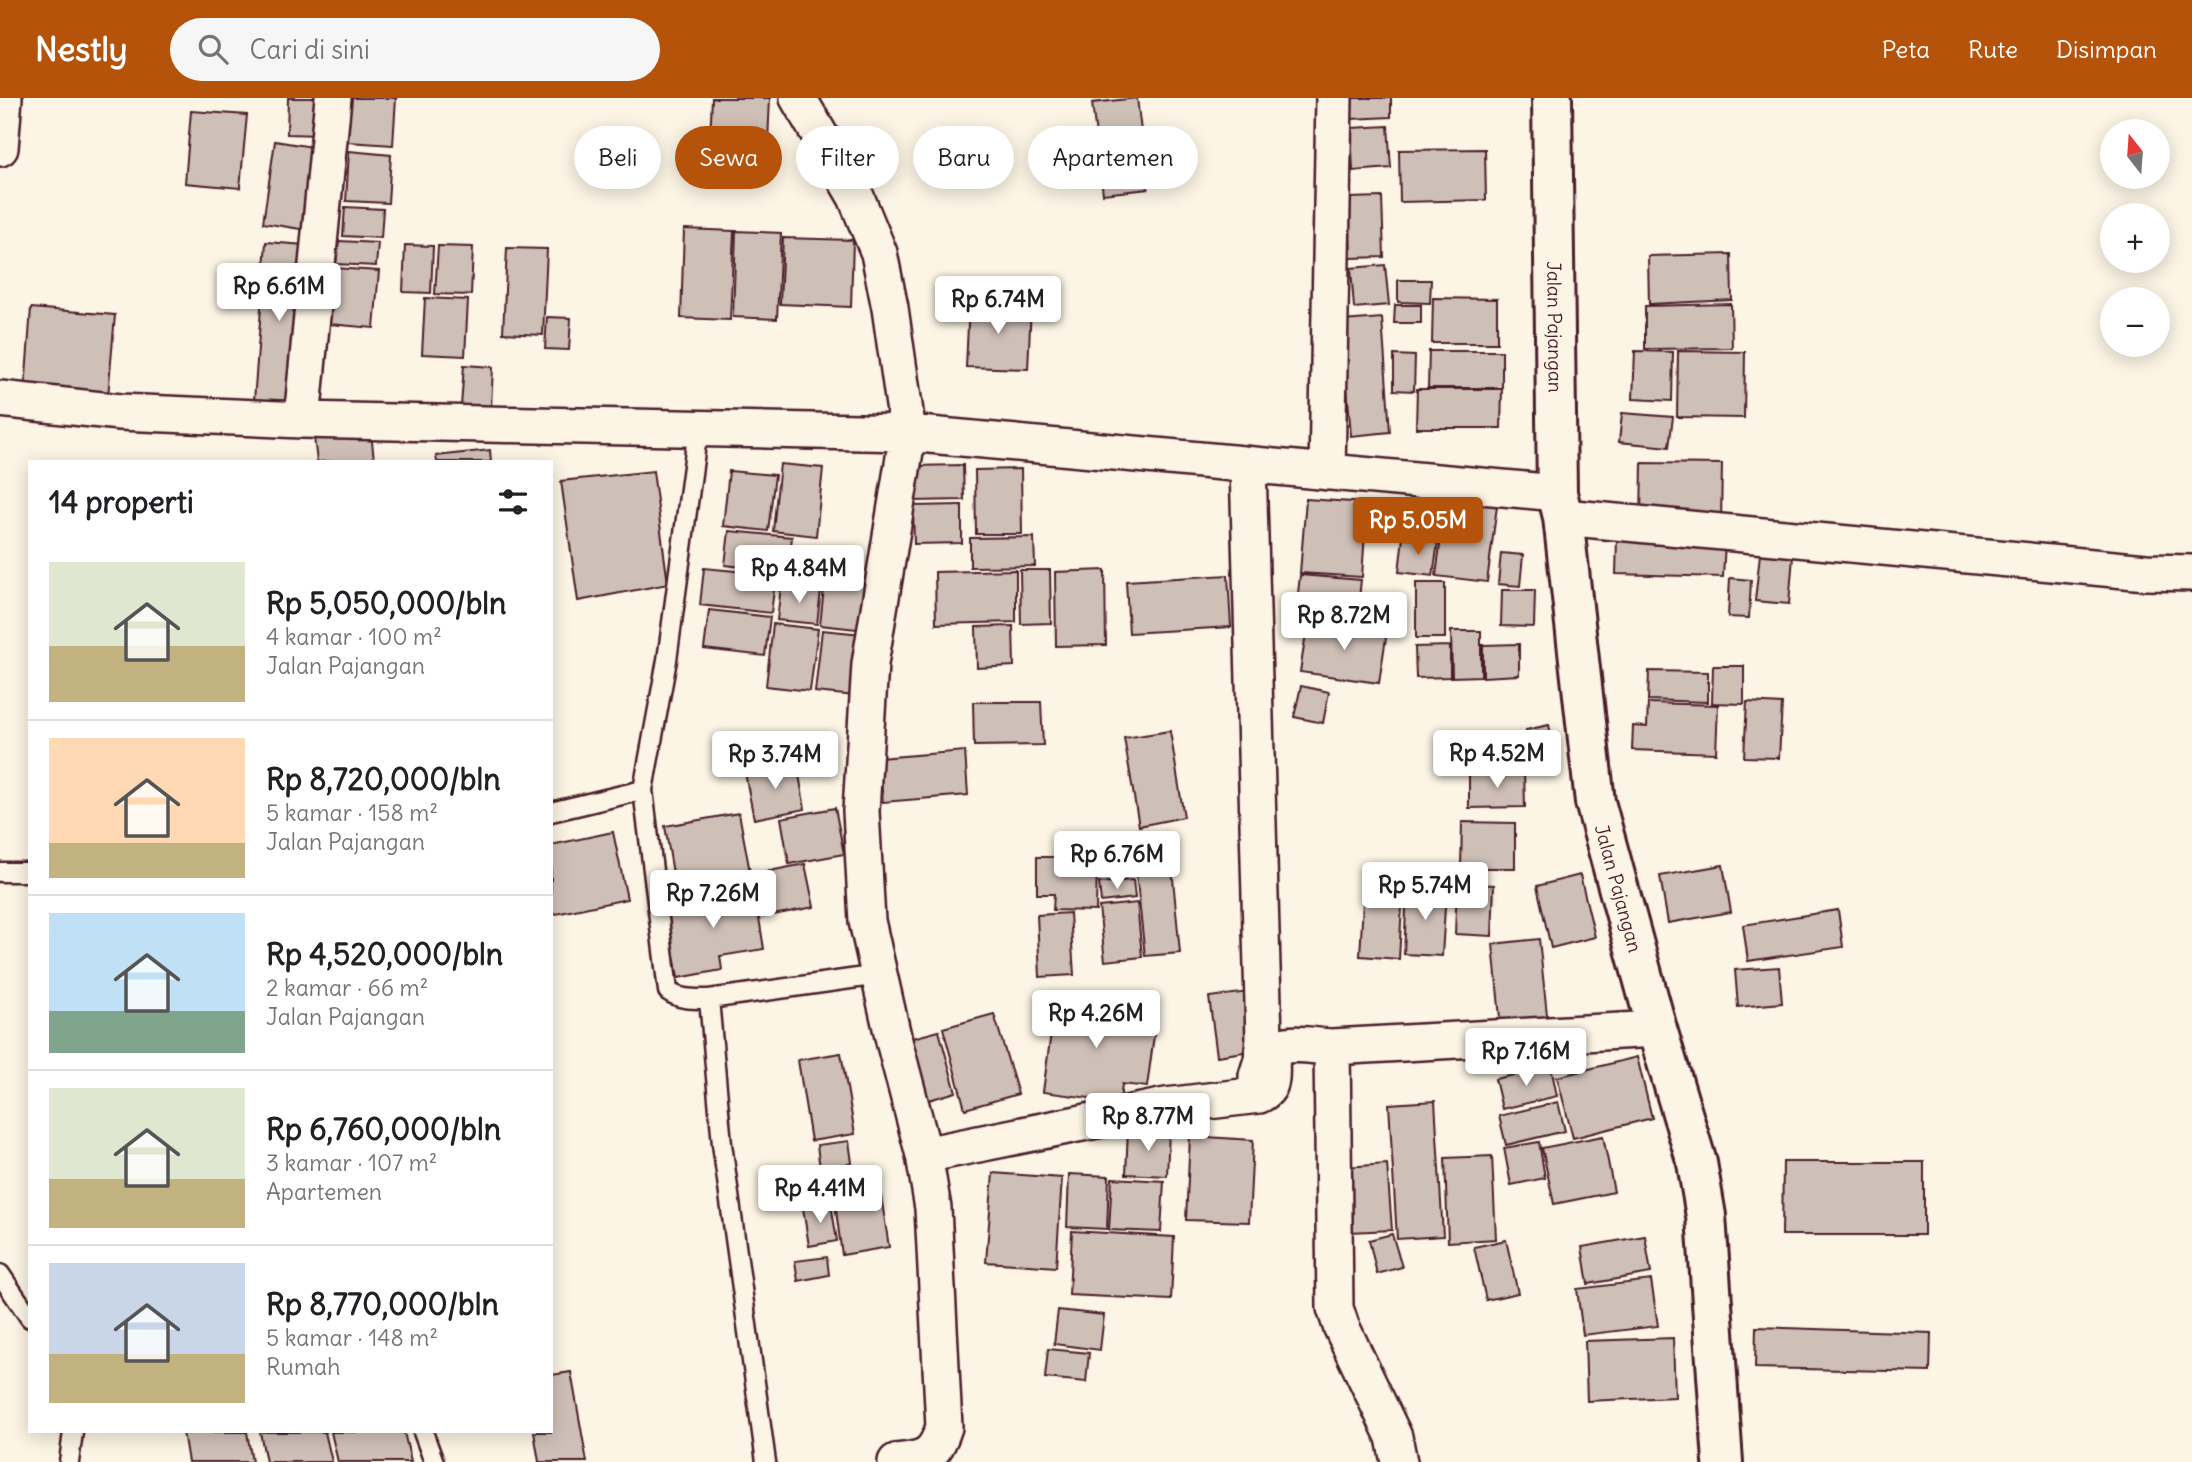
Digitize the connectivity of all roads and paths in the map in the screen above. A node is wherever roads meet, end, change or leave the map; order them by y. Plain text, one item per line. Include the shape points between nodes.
1 (5, 98) edge
2 (333, 98) edge
3 (1334, 98) edge
4 (1552, 98) edge
5 (810, 103) edge
6 (0, 148) edge
7 (0, 399) edge
8 (302, 420) junction
9 (698, 429) junction
10 (908, 433) junction
11 (1248, 465) junction
12 (1327, 472) junction
13 (1560, 505) junction
14 (2192, 573) edge
15 (643, 790) junction
16 (553, 812) edge
17 (0, 872) edge
18 (28, 872) edge
19 (879, 975) junction
20 (709, 999) junction
21 (1657, 1029) junction
22 (1332, 1047) junction
23 (1251, 1096) junction
24 (924, 1155) junction
25 (0, 1274) edge
26 (28, 1315) edge
27 (73, 1433) edge
28 (423, 1433) edge
29 (69, 1462) edge
30 (434, 1462) edge
31 (766, 1462) edge
32 (896, 1462) edge
33 (1399, 1462) edge
34 (1723, 1462) edge

1 - 6 street
2 - 8 street
3 - 12 street
4 - 13 main road, Jalan Pajangan
5 - 10 street via 880,253
7 - 8 street via 120,412
8 - 9 street
9 - 10 street
9 - 15 lane via 667,660
10 - 11 street
10 - 19 street via 870,664 861,811 867,921
11 - 12 street
11 - 23 street via 1264,1039
12 - 13 street
13 - 14 street via 2119,569
13 - 21 main road, Jalan Pajangan via 1595,802
15 - 16 lane
15 - 20 lane via 668,991 685,999
17 - 18 lane
19 - 20 lane
19 - 24 street
20 - 31 lane via 722,1144
21 - 22 street
21 - 34 main road, Jalan Pajangan via 1694,1151 1706,1216
22 - 23 street via 1279,1048 1272,1058 1266,1091
22 - 33 street via 1335,1308 1394,1437
23 - 24 street via 1166,1106
24 - 32 street via 933,1208 944,1427 931,1453
25 - 26 lane
27 - 29 lane
28 - 30 lane

